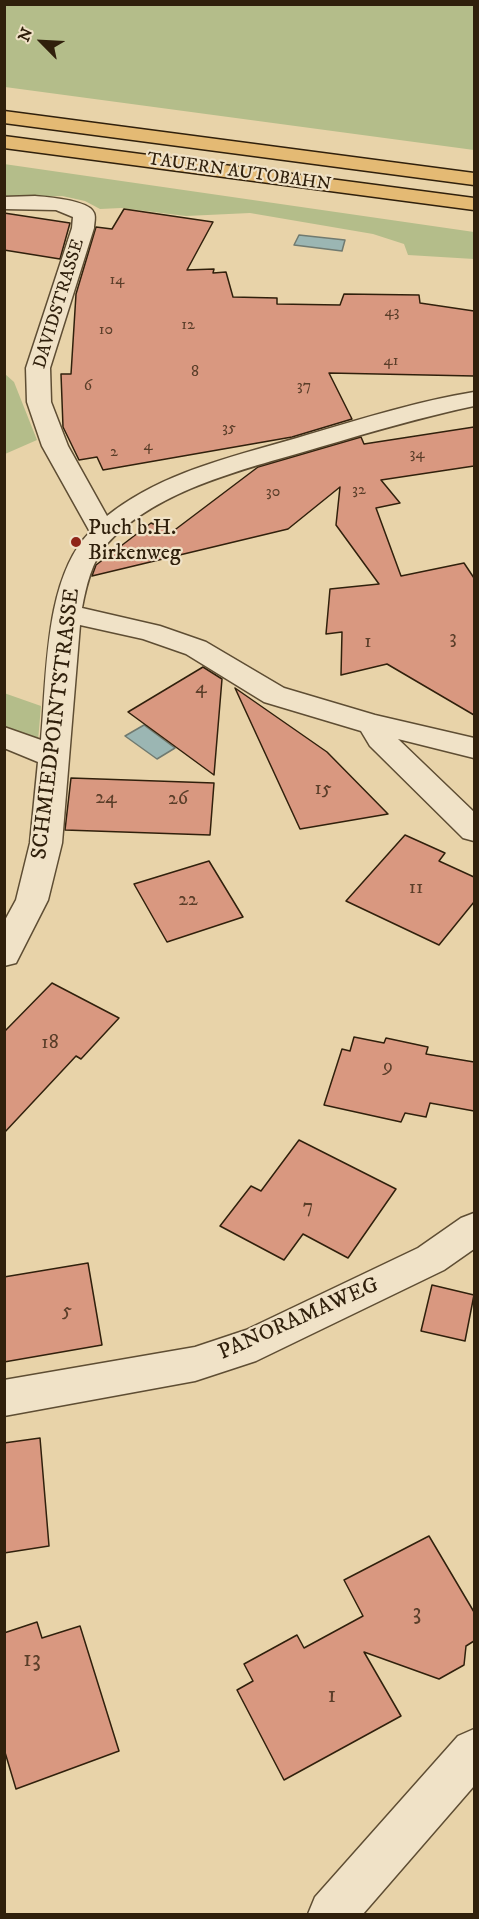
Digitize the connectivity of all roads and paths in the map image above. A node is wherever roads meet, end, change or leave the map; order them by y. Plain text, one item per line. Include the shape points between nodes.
1 (4, 117) edge
2 (4, 142) edge
3 (474, 179) edge
4 (4, 202) edge
5 (474, 204) edge
6 (474, 399) edge
7 (103, 532) junction
8 (66, 613) junction
9 (372, 724) junction
10 (4, 737) edge
11 (474, 748) edge
12 (53, 756) junction
13 (474, 830) edge
14 (4, 954) edge
15 (474, 1229) edge
16 (4, 1398) edge
17 (474, 1752) edge
18 (332, 1914) edge

1 - 3 highway, TAUERN AUTOBAHN
2 - 5 highway, TAUERN AUTOBAHN
4 - 7 street, DAVIDSTRASSE via 63,205 84,214 83,228 38,369 39,402 56,446
6 - 7 street, SCHMIEDPOINTSTRASSE via 386,420 204,475 136,508
7 - 8 street, SCHMIEDPOINTSTRASSE via 84,558 72,585
8 - 9 street via 150,632 196,648 274,695
8 - 12 street, SCHMIEDPOINTSTRASSE
9 - 11 street
9 - 13 street via 380,739
10 - 12 street
12 - 14 street, SCHMIEDPOINTSTRASSE via 46,843 32,900
15 - 16 street, PANORAMAWEG via 431,1259 256,1344 195,1364
17 - 18 street

